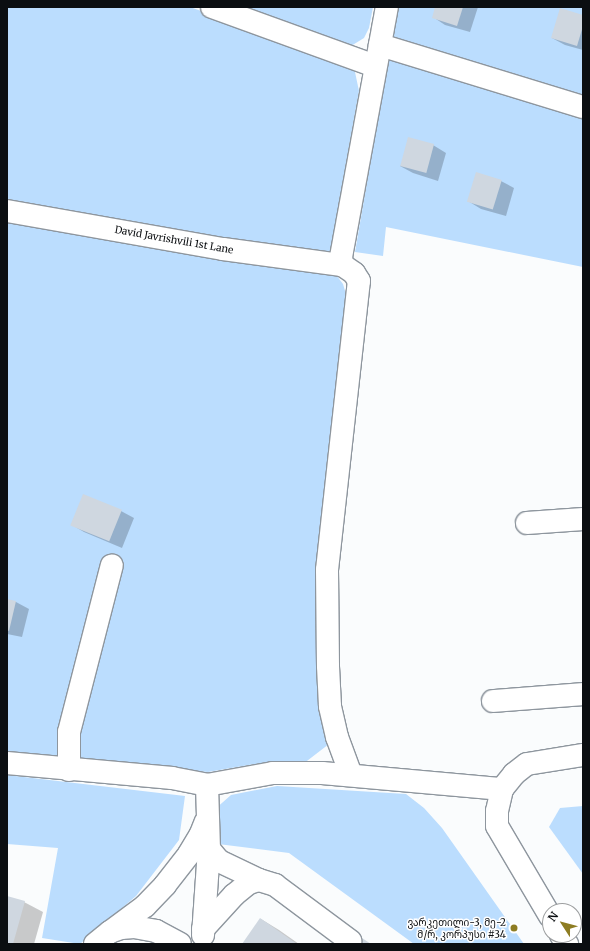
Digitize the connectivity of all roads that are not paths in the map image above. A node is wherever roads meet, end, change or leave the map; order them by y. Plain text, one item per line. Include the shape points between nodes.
1 (212, 7) edge
2 (387, 7) edge
3 (380, 45) junction
4 (375, 66) junction
5 (583, 107) edge
6 (7, 211) edge
7 (342, 265) junction
8 (583, 519) edge
9 (527, 523) dead end
10 (112, 565) dead end
11 (583, 694) edge
12 (493, 701) dead end
13 (583, 755) edge
14 (7, 763) edge
15 (69, 770) junction
16 (351, 775) junction
17 (207, 785) junction
18 (502, 789) junction
19 (208, 817) junction
20 (209, 849) junction
21 (259, 880) junction
22 (542, 903) edge
23 (202, 937) edge
24 (103, 938) edge
25 (350, 941) dead end
26 (180, 944) edge

1 - 4 street
2 - 3 street
3 - 4 street
3 - 5 street
4 - 7 street via 341,257
6 - 7 street, David Javrishvili 1st Lane via 223,248
7 - 16 street via 354,273 359,281 327,570 328,666 330,706 337,737
8 - 9 street
10 - 15 street via 69,732
11 - 12 street
13 - 18 street via 527,764 514,774
14 - 15 street
15 - 17 street via 172,778
16 - 17 street via 272,773
16 - 18 street
17 - 19 street
18 - 22 street via 496,811 497,826
19 - 20 street
19 - 24 street via 189,854 165,885 145,906
20 - 21 street via 220,861
20 - 23 street
21 - 23 street via 249,883 234,895
21 - 25 street via 275,886
24 - 26 street via 121,928 134,927 156,931

